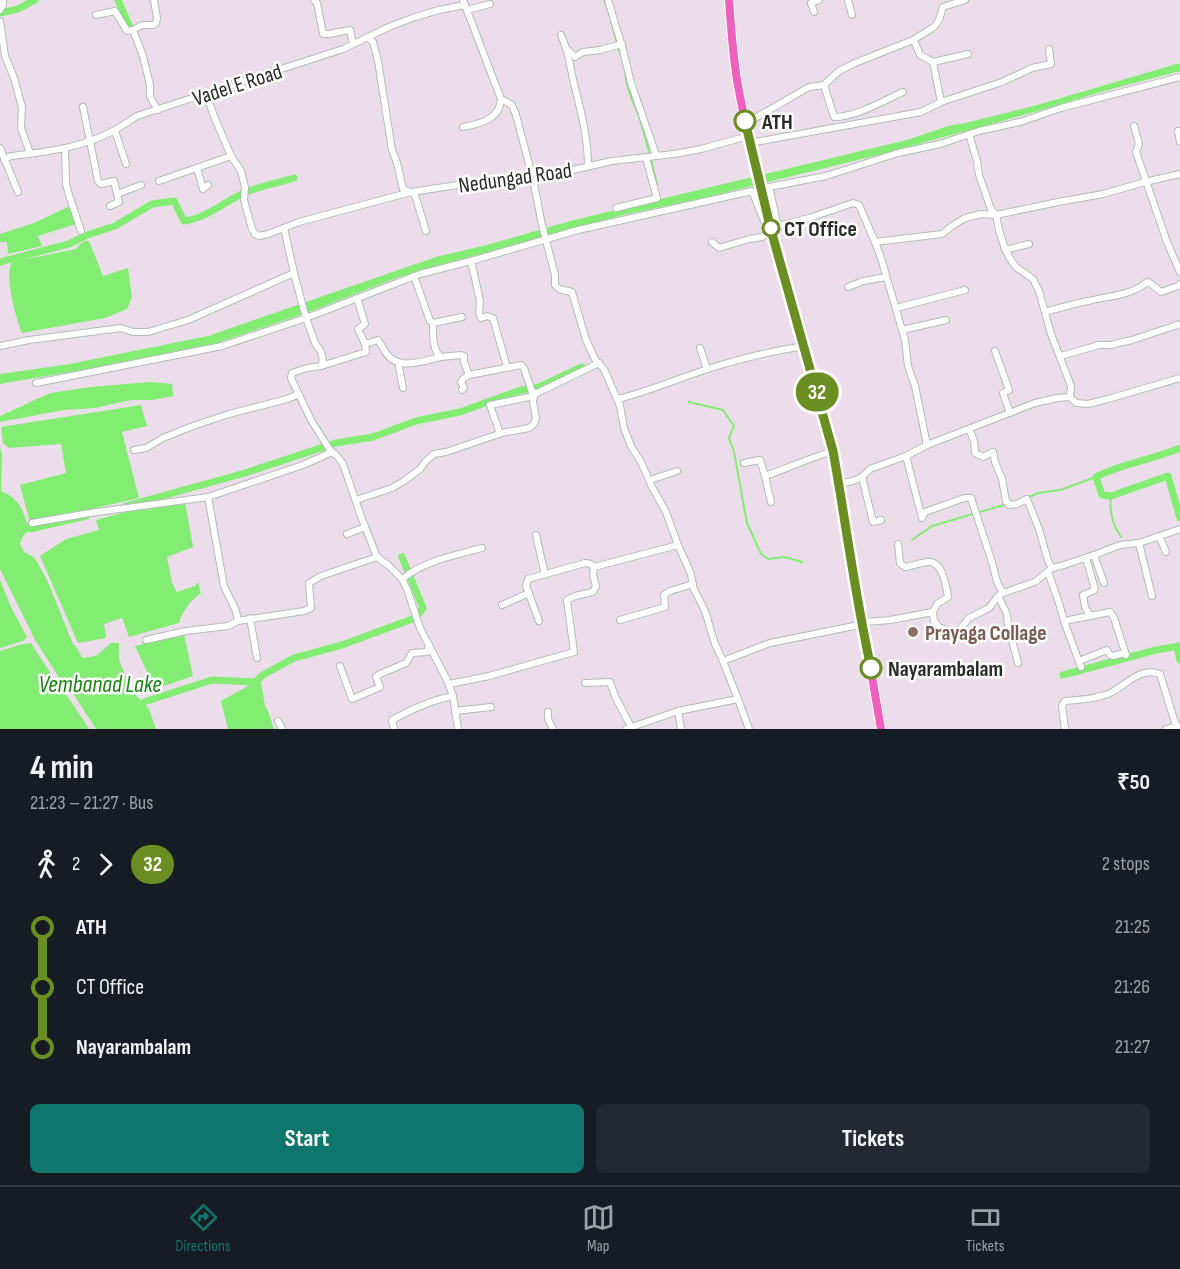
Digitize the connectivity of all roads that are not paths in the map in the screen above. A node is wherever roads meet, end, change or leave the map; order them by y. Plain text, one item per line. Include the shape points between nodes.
1 (3, 0) edge
2 (154, 0) edge
3 (314, 0) edge
4 (608, 0) edge
5 (729, 0) edge
6 (819, 0) edge
7 (848, 0) edge
8 (965, 0) edge
9 (490, 4) dead end
10 (465, 5) edge
11 (0, 10) edge
12 (814, 12) dead end
13 (96, 15) dead end
14 (852, 15) dead end
15 (0, 21) edge
16 (133, 30) junction
17 (561, 34) dead end
18 (367, 37) junction
19 (913, 40) junction
20 (353, 44) junction
21 (618, 45) junction
22 (1049, 49) dead end
23 (568, 50) junction
24 (968, 54) dead end
25 (2, 56) edge
26 (933, 62) junction
27 (1180, 76) edge
28 (824, 85) junction
29 (903, 92) dead end
30 (206, 94) junction
31 (501, 99) junction
32 (941, 102) junction
33 (83, 107) dead end
34 (158, 110) junction
35 (745, 124) junction
36 (1134, 126) dead end
37 (463, 127) dead end
38 (115, 130) junction
39 (1178, 131) dead end
40 (969, 134) junction
41 (751, 139) junction
42 (90, 141) junction
43 (1180, 142) edge
44 (0, 147) edge
45 (65, 148) junction
46 (30, 153) junction
47 (655, 155) junction
48 (231, 156) junction
49 (646, 158) junction
50 (4, 159) junction
51 (126, 164) dead end
52 (588, 166) junction
53 (3, 168) edge
54 (197, 168) junction
55 (1180, 174) edge
56 (533, 179) junction
57 (159, 181) dead end
58 (1145, 182) junction
59 (141, 185) dead end
60 (208, 185) dead end
61 (18, 192) dead end
62 (411, 192) junction
63 (117, 194) junction
64 (110, 206) dead end
65 (616, 208) dead end
66 (996, 215) junction
67 (284, 228) junction
68 (775, 228) junction
69 (81, 231) dead end
70 (426, 231) dead end
71 (546, 239) junction
72 (712, 242) dead end
73 (874, 242) junction
74 (1029, 244) dead end
75 (1005, 250) junction
76 (471, 261) junction
77 (1180, 272) edge
78 (294, 273) junction
79 (414, 276) junction
80 (886, 277) junction
81 (1180, 284) edge
82 (848, 287) dead end
83 (965, 290) dead end
84 (357, 298) junction
85 (896, 308) junction
86 (1045, 312) junction
87 (462, 317) dead end
88 (306, 318) junction
89 (946, 320) dead end
90 (433, 323) junction
91 (1180, 324) edge
92 (902, 330) junction
93 (365, 345) junction
94 (0, 346) edge
95 (804, 346) junction
96 (700, 348) dead end
97 (995, 351) dead end
98 (1060, 356) junction
99 (441, 357) junction
100 (398, 362) junction
101 (599, 363) junction
102 (321, 366) junction
103 (507, 367) junction
104 (707, 369) junction
105 (469, 375) junction
106 (1180, 380) edge
107 (36, 382) dead end
108 (403, 388) dead end
109 (462, 390) dead end
110 (533, 391) junction
111 (299, 394) junction
112 (1070, 398) junction
113 (618, 399) junction
114 (1010, 413) junction
115 (969, 429) junction
116 (500, 434) junction
117 (927, 445) junction
118 (329, 449) junction
119 (134, 450) dead end
120 (833, 451) junction
121 (906, 456) junction
122 (744, 463) dead end
123 (677, 471) dead end
124 (765, 476) junction
125 (862, 477) junction
126 (650, 480) junction
127 (839, 484) junction
128 (208, 497) junction
129 (356, 500) junction
130 (771, 502) dead end
131 (881, 520) dead end
132 (32, 523) dead end
133 (365, 528) junction
134 (1180, 529) edge
135 (347, 534) dead end
136 (536, 535) dead end
137 (1159, 536) junction
138 (1138, 543) junction
139 (898, 544) dead end
140 (678, 545) junction
141 (482, 548) dead end
142 (1166, 552) dead end
143 (1094, 555) junction
144 (377, 557) junction
145 (1086, 558) junction
146 (594, 567) junction
147 (1050, 570) junction
148 (545, 575) junction
149 (402, 579) junction
150 (1104, 583) dead end
151 (693, 584) junction
152 (528, 593) junction
153 (1001, 595) junction
154 (1152, 597) dead end
155 (502, 605) dead end
156 (933, 612) junction
157 (1090, 616) junction
158 (250, 618) junction
159 (620, 620) dead end
160 (238, 621) junction
161 (539, 621) dead end
162 (1064, 621) junction
163 (861, 623) junction
164 (146, 640) dead end
165 (429, 646) junction
166 (257, 657) dead end
167 (723, 661) junction
168 (1018, 663) dead end
169 (340, 666) dead end
170 (585, 683) dead end
171 (449, 684) junction
172 (453, 696) junction
173 (738, 699) junction
174 (491, 707) dead end
175 (455, 711) junction
176 (678, 711) junction
177 (548, 712) dead end
178 (278, 721) dead end
179 (1178, 726) edge
180 (628, 728) edge
181 (282, 729) edge
182 (394, 729) edge
183 (458, 729) edge
184 (553, 729) edge
185 (681, 729) edge
186 (749, 729) edge
187 (881, 729) edge
188 (1065, 729) edge
189 (1166, 729) edge

1 - 11 street
2 - 16 street via 156,23
3 - 20 street via 323,34 350,30
4 - 21 street
5 - 35 main road
6 - 12 street via 811,3
7 - 14 street
8 - 19 street via 943,7 934,27
9 - 10 street, Vadel E Road
10 - 18 street, Vadel E Road via 415,17
10 - 31 street
13 - 16 street via 115,11 127,31
15 - 25 street
16 - 34 street via 143,56 150,97
17 - 23 street
18 - 20 street, Vadel E Road
18 - 62 street via 373,42 378,61 392,150 403,189
19 - 26 street via 920,55
19 - 28 street via 839,71
20 - 30 street, Vadel E Road
21 - 23 street via 575,57
21 - 47 street
22 - 32 street, Nedungad Road via 1052,64
23 - 52 street via 583,118
24 - 26 street
25 - 46 street via 17,88 21,128
26 - 32 street
27 - 40 street
28 - 29 street via 834,117 874,106
28 - 35 street via 809,87
30 - 34 street, Vadel E Road
30 - 48 street, Nedungad Road
31 - 37 street via 501,107 492,119
31 - 56 street via 512,105
32 - 41 street, Nedungad Road via 921,112
33 - 42 street
34 - 38 street, Vadel E Road via 137,116
35 - 41 main road
36 - 58 street via 1139,144 1136,152
38 - 42 street, Vadel E Road
38 - 51 street
39 - 43 street
40 - 66 street via 979,175
40 - 68 street via 826,176 769,187
41 - 47 street, Nedungad Road
41 - 68 main road
42 - 45 street, Vadel E Road
42 - 63 street via 98,181 114,181
44 - 50 street
45 - 46 street, Vadel E Road
45 - 69 street via 66,184
46 - 50 street, Vadel E Road
47 - 49 street, Nedungad Road
48 - 54 street
48 - 67 street, Nedungad Road via 241,171 244,200 255,234
49 - 52 street, Nedungad Road
49 - 65 street via 657,198
50 - 53 street
52 - 56 street, Nedungad Road
53 - 61 street via 11,174
54 - 57 street
54 - 60 street via 203,189
55 - 58 street
56 - 62 street, Nedungad Road via 504,178
56 - 71 street
58 - 66 street
58 - 77 street
59 - 63 street
62 - 67 street, Nedungad Road
62 - 70 street
63 - 64 street via 119,202
66 - 73 street via 965,218 942,234
66 - 75 street
67 - 78 street
68 - 71 street via 764,221 752,191
68 - 72 street via 762,237 719,248
68 - 73 street via 854,203 859,205
68 - 95 main road
71 - 76 street
71 - 101 street via 555,285 572,292 586,340
73 - 80 street
74 - 75 street
75 - 86 street via 1016,267 1033,279
76 - 79 street
76 - 103 street via 479,313 481,318 493,318
78 - 88 street
78 - 94 street via 188,320 148,332 121,328
79 - 84 street
79 - 90 street
80 - 82 street
80 - 85 street
81 - 86 street via 1161,292 1147,282 1117,296
83 - 85 street
84 - 88 street
84 - 93 street via 365,324 358,329
85 - 92 street
86 - 98 street
87 - 90 street
88 - 102 street via 323,360
88 - 107 street via 222,346
89 - 92 street
90 - 99 street via 433,338
91 - 98 street via 1132,340
92 - 117 street
93 - 100 street via 378,340 387,356
93 - 102 street via 366,352
95 - 104 street
95 - 120 main road
96 - 104 street
97 - 114 street via 1009,390 1003,393
98 - 112 street via 1071,386
99 - 100 street
99 - 105 street via 464,356
100 - 108 street
101 - 110 street
101 - 113 street
102 - 111 street via 292,373
103 - 105 street
103 - 110 street via 521,365
104 - 113 street
105 - 109 street via 461,382
106 - 112 street via 1088,404
110 - 116 street via 534,424
110 - 116 street via 490,405
111 - 118 street
111 - 119 street via 193,426
112 - 114 street via 1035,403
113 - 126 street via 631,446
114 - 115 street
115 - 117 street
115 - 147 street via 977,455 983,457 993,452 1007,503 1027,499
116 - 129 street via 434,454 404,481
117 - 121 street
118 - 128 street via 303,465
118 - 129 street via 343,464
120 - 124 street
120 - 127 main road
121 - 125 street via 870,469
121 - 153 street via 922,518 926,512 971,498
122 - 124 street via 760,460
123 - 126 street
124 - 130 street
125 - 127 street
125 - 131 street via 873,522
126 - 140 street
127 - 163 main road
128 - 132 street
128 - 160 street via 224,586
129 - 133 street
133 - 135 street
133 - 144 street
134 - 137 street
136 - 148 street
137 - 138 street
137 - 142 street
138 - 143 street
138 - 154 street
139 - 156 street via 900,563 905,567 929,562 940,568 948,597
140 - 146 street
140 - 151 street
141 - 149 street via 421,567
143 - 145 street
143 - 150 street
144 - 149 street
144 - 158 street via 321,576 309,584 311,608
145 - 147 street
145 - 157 street via 1095,589 1083,595
146 - 148 street via 585,563
146 - 171 street via 596,585 592,592 567,600 574,651
147 - 153 street via 1035,582
147 - 162 street
148 - 152 street via 528,579
149 - 165 street
151 - 159 street via 664,595 665,607
151 - 167 street
152 - 155 street
152 - 161 street
153 - 156 street via 989,608 954,631 939,627
153 - 168 street
156 - 163 street
157 - 162 street
157 - 162 street via 1110,612 1125,654 1113,656 1107,650 1080,664
158 - 160 street
158 - 166 street
160 - 164 street
163 - 167 street via 770,643
163 - 187 main road
165 - 169 street via 426,652 412,653 406,663 376,677 380,687 352,699
165 - 171 street
167 - 173 street
170 - 180 street via 610,682
171 - 172 street
172 - 175 street
172 - 182 street via 392,720
173 - 176 street
173 - 186 street
174 - 175 street
175 - 183 street
176 - 180 street
176 - 185 street
177 - 184 street
178 - 181 street
179 - 188 street via 1160,674 1154,671 1132,678 1108,694 1065,701
179 - 189 street

